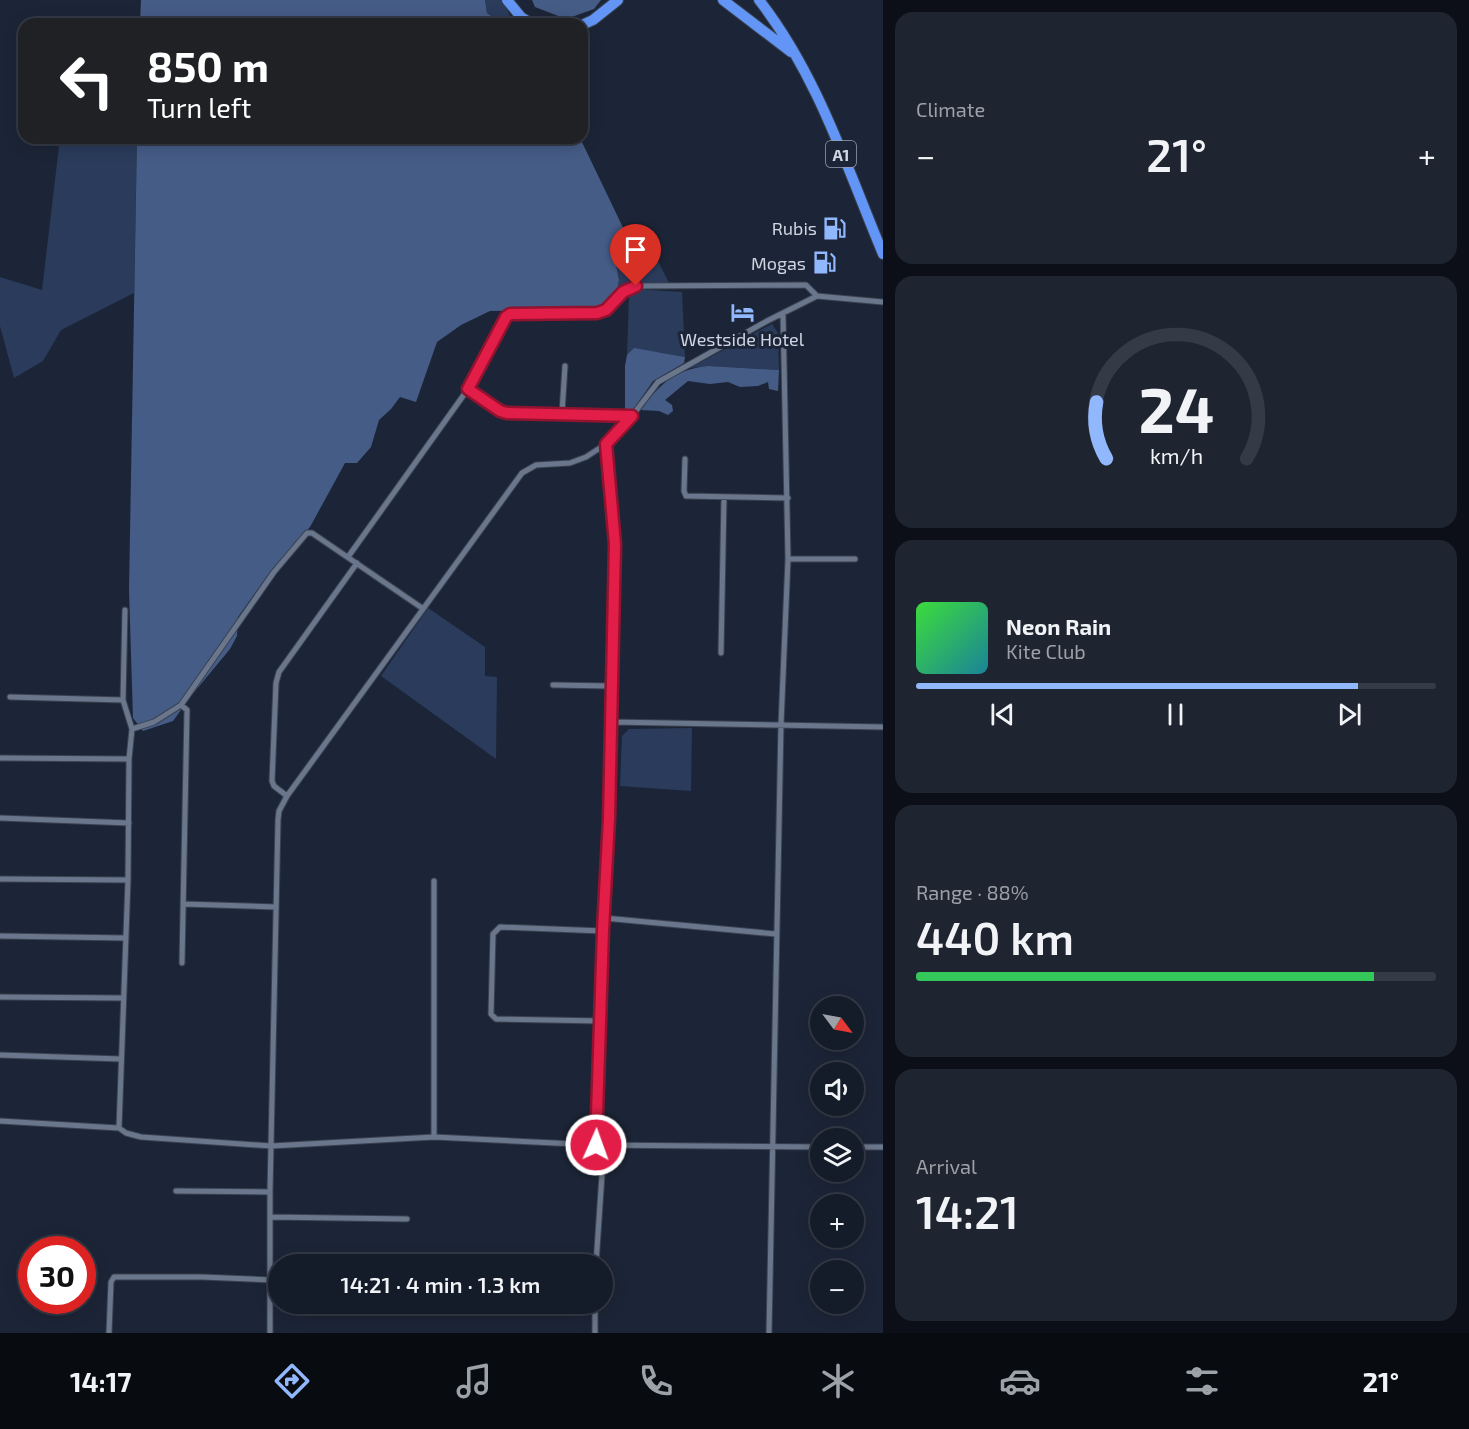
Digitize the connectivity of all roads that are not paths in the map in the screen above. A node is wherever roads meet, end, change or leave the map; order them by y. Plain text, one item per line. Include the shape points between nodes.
1 (507, 0) edge
2 (612, 0) edge
3 (618, 0) edge
4 (723, 0) edge
5 (759, 0) edge
6 (604, 11) junction
7 (523, 18) edge
8 (588, 21) edge
9 (796, 56) junction
10 (882, 254) edge
11 (817, 296) junction
12 (882, 302) edge
13 (783, 313) junction
14 (565, 366) dead end
15 (468, 389) junction
16 (562, 413) junction
17 (632, 416) junction
18 (606, 444) junction
19 (685, 459) dead end
20 (724, 497) junction
21 (788, 498) junction
22 (348, 557) junction
23 (788, 559) junction
24 (855, 559) dead end
25 (357, 563) junction
26 (422, 608) junction
27 (125, 610) dead end
28 (721, 653) dead end
29 (553, 685) dead end
30 (611, 686) junction
31 (10, 697) dead end
32 (123, 700) junction
33 (181, 705) junction
34 (611, 722) junction
35 (781, 724) junction
36 (882, 727) edge
37 (132, 729) junction
38 (0, 758) edge
39 (129, 759) junction
40 (287, 796) junction
41 (0, 818) edge
42 (129, 823) junction
43 (0, 879) edge
44 (128, 880) junction
45 (434, 881) dead end
46 (183, 904) junction
47 (276, 907) junction
48 (604, 918) junction
49 (603, 930) junction
50 (776, 934) junction
51 (0, 936) edge
52 (126, 938) junction
53 (182, 963) dead end
54 (0, 997) edge
55 (122, 998) junction
56 (601, 1021) junction
57 (0, 1055) edge
58 (121, 1059) junction
59 (0, 1120) edge
60 (119, 1128) junction
61 (434, 1137) junction
62 (596, 1145) junction
63 (604, 1145) junction
64 (272, 1146) junction
65 (773, 1147) junction
66 (810, 1147) edge
67 (864, 1147) edge
68 (882, 1147) edge
69 (176, 1191) dead end
70 (270, 1192) junction
71 (270, 1217) junction
72 (407, 1219) dead end
73 (271, 1254) edge
74 (597, 1254) edge
75 (268, 1280) edge
76 (270, 1314) edge
77 (596, 1314) edge
78 (109, 1333) edge
79 (270, 1333) edge
80 (595, 1333) edge
81 (769, 1333) edge

1 - 7 highway
2 - 6 highway
3 - 6 highway
4 - 9 highway, A1
5 - 9 highway, A1 via 778,23
6 - 8 highway
9 - 10 highway, A1
11 - 12 street
11 - 13 street
11 - 15 street via 806,285 636,286 597,313 510,314
13 - 17 street via 664,378
13 - 21 street
14 - 16 street
15 - 16 street via 503,412
15 - 22 street
16 - 17 street
17 - 18 street
18 - 26 street via 579,461 528,468
18 - 30 street via 615,544
19 - 20 street via 686,496
20 - 21 street
20 - 28 street
21 - 23 street
22 - 25 street
22 - 33 street via 307,533
23 - 24 street
23 - 35 street
25 - 26 street
25 - 40 street via 279,672 272,781
26 - 40 street
27 - 32 street
29 - 30 street
30 - 34 street
31 - 32 street
32 - 37 street
33 - 37 street
33 - 46 street via 187,710
34 - 35 street
34 - 48 street
35 - 36 street
35 - 50 street
37 - 39 street
38 - 39 street
39 - 42 street
40 - 47 street via 278,815
41 - 42 street
42 - 44 street
43 - 44 street
44 - 52 street
45 - 61 street
46 - 47 street
46 - 53 street
47 - 64 street
48 - 49 street
48 - 50 street
49 - 56 street
49 - 56 street via 500,927 494,934 491,1014 496,1019
50 - 65 street
51 - 52 street
52 - 55 street
54 - 55 street
55 - 58 street
56 - 62 street
57 - 58 street
58 - 60 street
59 - 60 street
60 - 64 street via 141,1137
61 - 62 street
61 - 64 street
62 - 63 street
63 - 65 street
63 - 74 street
64 - 70 street
65 - 66 street
65 - 81 street
67 - 68 street
69 - 70 street
70 - 71 street
71 - 72 street
71 - 73 street
75 - 78 street via 114,1277
76 - 79 street
77 - 80 street

